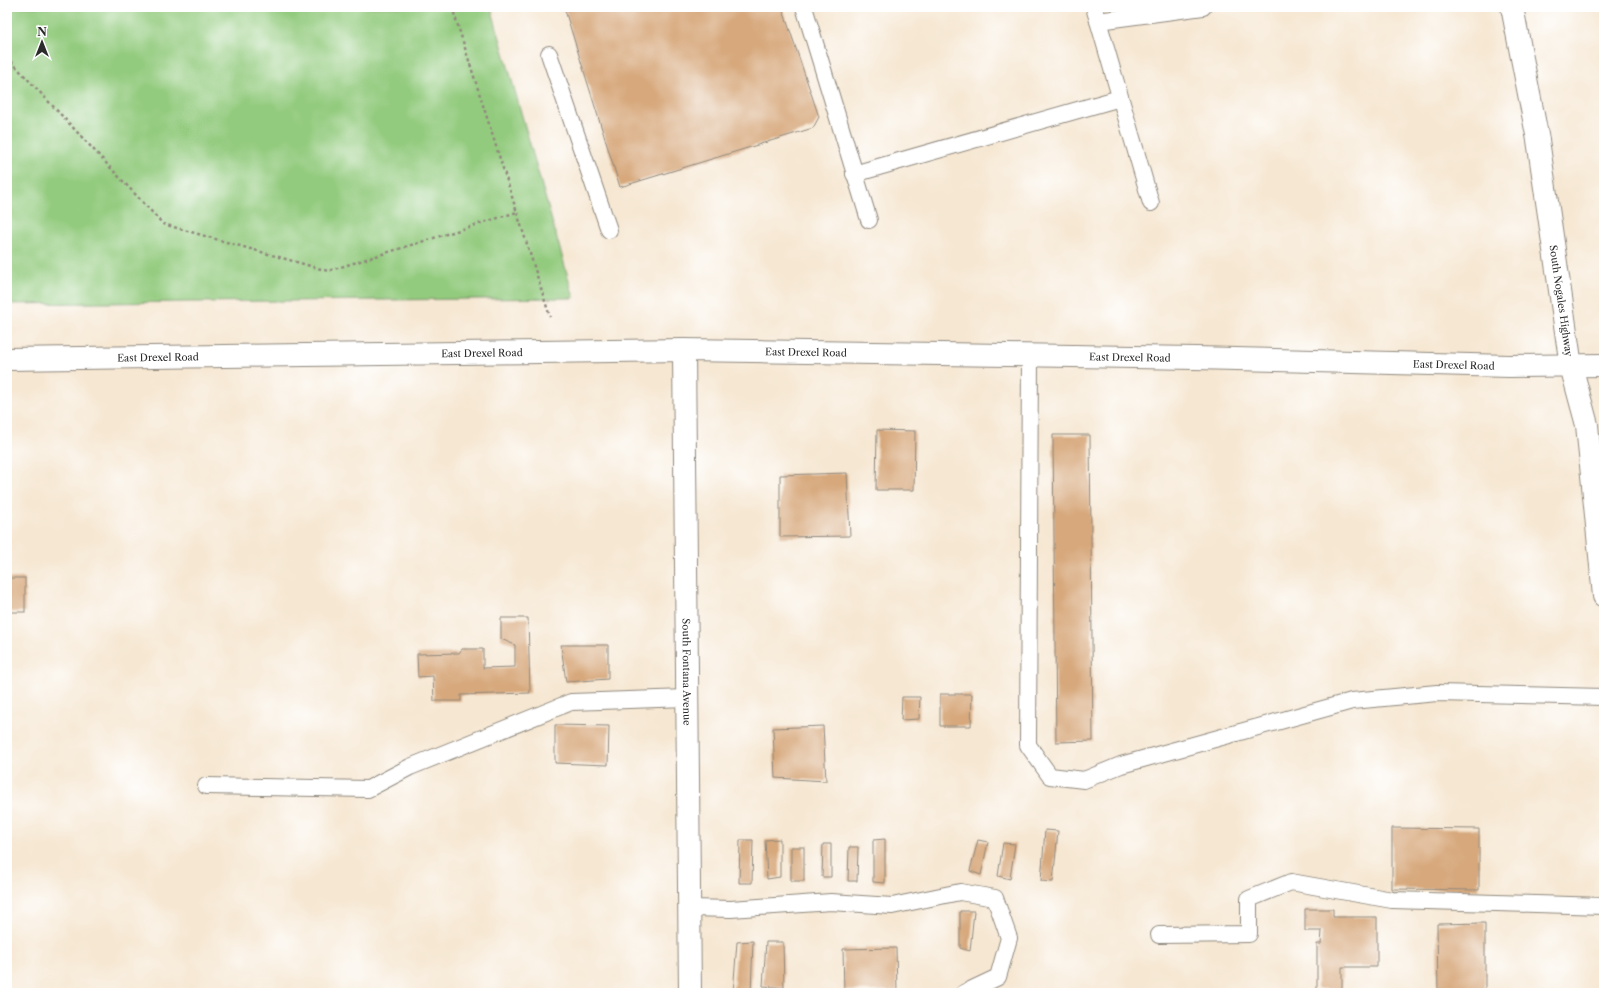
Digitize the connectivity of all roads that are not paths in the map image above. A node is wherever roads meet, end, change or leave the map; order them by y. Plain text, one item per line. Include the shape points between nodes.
1 (804, 7) edge
2 (1204, 7) edge
3 (1512, 7) edge
4 (1096, 14) edge
5 (549, 54) dead end
6 (1120, 98) junction
7 (854, 174) junction
8 (1151, 203) dead end
9 (869, 220) dead end
10 (609, 230) dead end
11 (684, 350) junction
12 (1030, 356) junction
13 (7, 359) edge
14 (1604, 365) edge
15 (1571, 366) junction
16 (1604, 596) edge
17 (1604, 697) edge
18 (687, 698) junction
19 (206, 786) dead end
20 (1604, 906) edge
21 (690, 908) junction
22 (1159, 935) dead end
23 (690, 993) edge
24 (964, 993) edge

1 - 7 lane
2 - 4 lane
3 - 15 street, South Nogales Highway via 1538,140
4 - 6 lane
5 - 10 lane
6 - 7 lane
6 - 8 lane
7 - 9 lane
11 - 12 street, East Drexel Road
11 - 13 street, East Drexel Road
11 - 18 street, South Fontana Avenue
12 - 15 street, East Drexel Road
12 - 17 lane via 1028,745 1050,776 1084,780 1121,765 1352,700 1437,693
14 - 15 street, East Drexel Road
15 - 16 street, South Nogales Highway via 1587,425
18 - 19 lane via 571,702 410,767 368,788
18 - 21 street, South Fontana Avenue
20 - 22 lane via 1392,900 1291,882 1249,899 1249,934
21 - 23 street, South Fontana Avenue
21 - 24 lane via 731,909 831,902 892,906 960,892 995,898 1009,938 998,977

